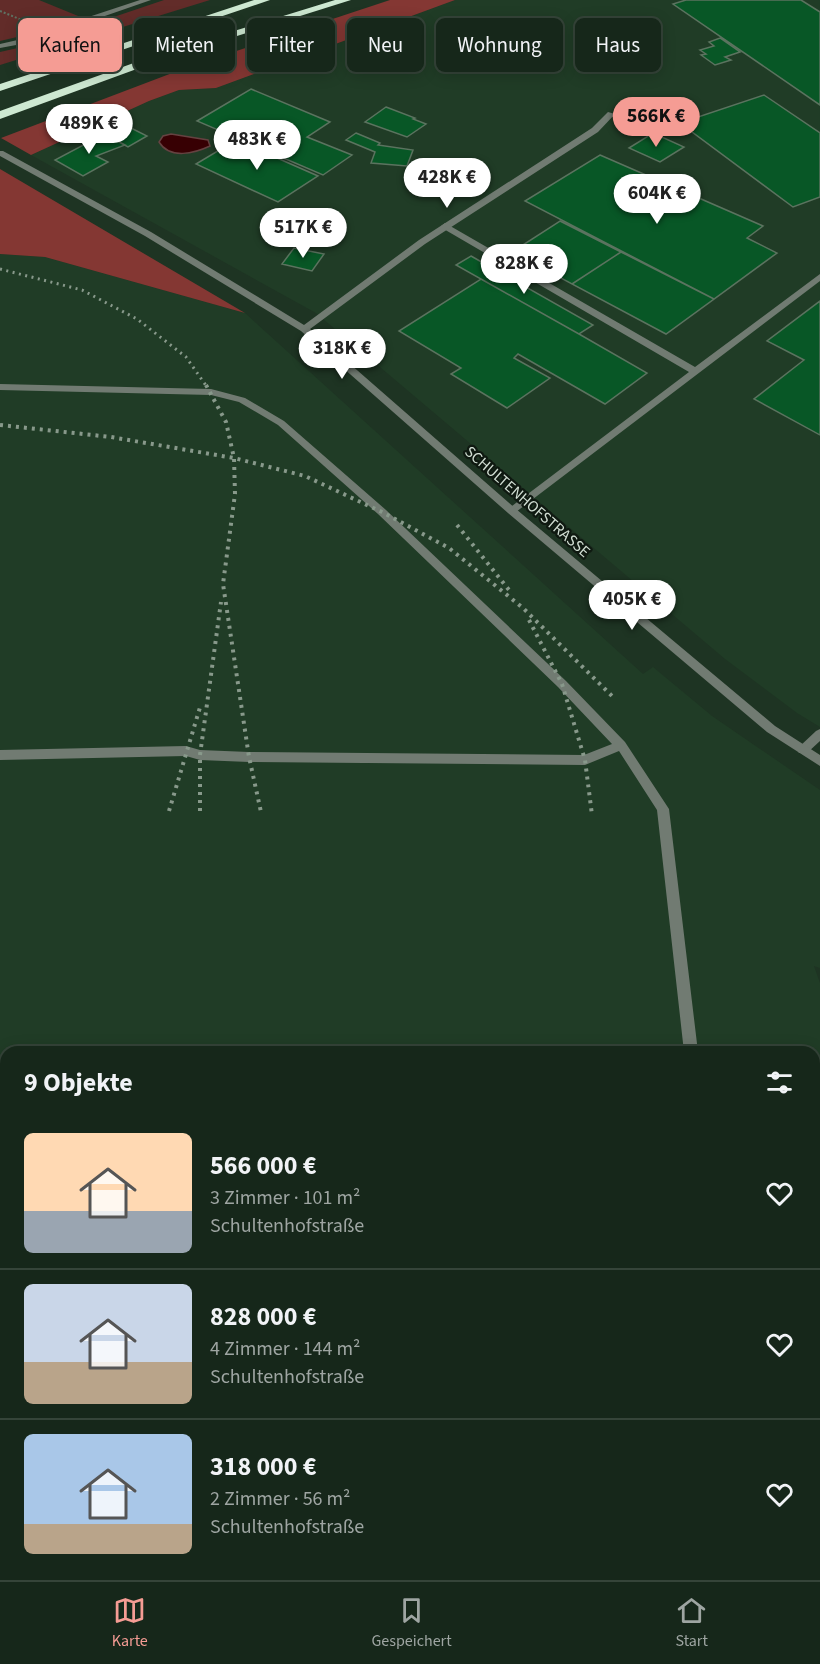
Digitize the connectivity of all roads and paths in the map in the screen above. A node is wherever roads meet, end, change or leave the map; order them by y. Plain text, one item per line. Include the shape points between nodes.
1 (147, 0) edge
2 (265, 0) edge
3 (346, 0) edge
4 (0, 46) edge
5 (0, 88) edge
6 (611, 114) dead end
7 (0, 115) edge
8 (4, 156) edge
9 (446, 226) junction
10 (820, 277) edge
11 (303, 329) junction
12 (695, 371) junction
13 (0, 387) edge
14 (512, 511) junction
15 (820, 734) edge
16 (621, 745) junction
17 (803, 750) junction
18 (0, 755) edge
19 (820, 760) edge
20 (690, 1046) edge

1 - 4 street
2 - 5 highway
3 - 7 highway via 160,57
6 - 9 street via 595,130
8 - 11 street, SCHULTENHOFSTRASSE via 148,234
9 - 11 street
9 - 12 street
10 - 12 street
11 - 14 street, SCHULTENHOFSTRASSE
12 - 14 street
13 - 16 street via 211,392 252,405 281,423 382,512
14 - 17 street, SCHULTENHOFSTRASSE via 771,729
15 - 17 street
16 - 18 street via 585,760 249,757 186,751
16 - 20 street via 663,809
17 - 19 street, SCHULTENHOFSTRASSE

